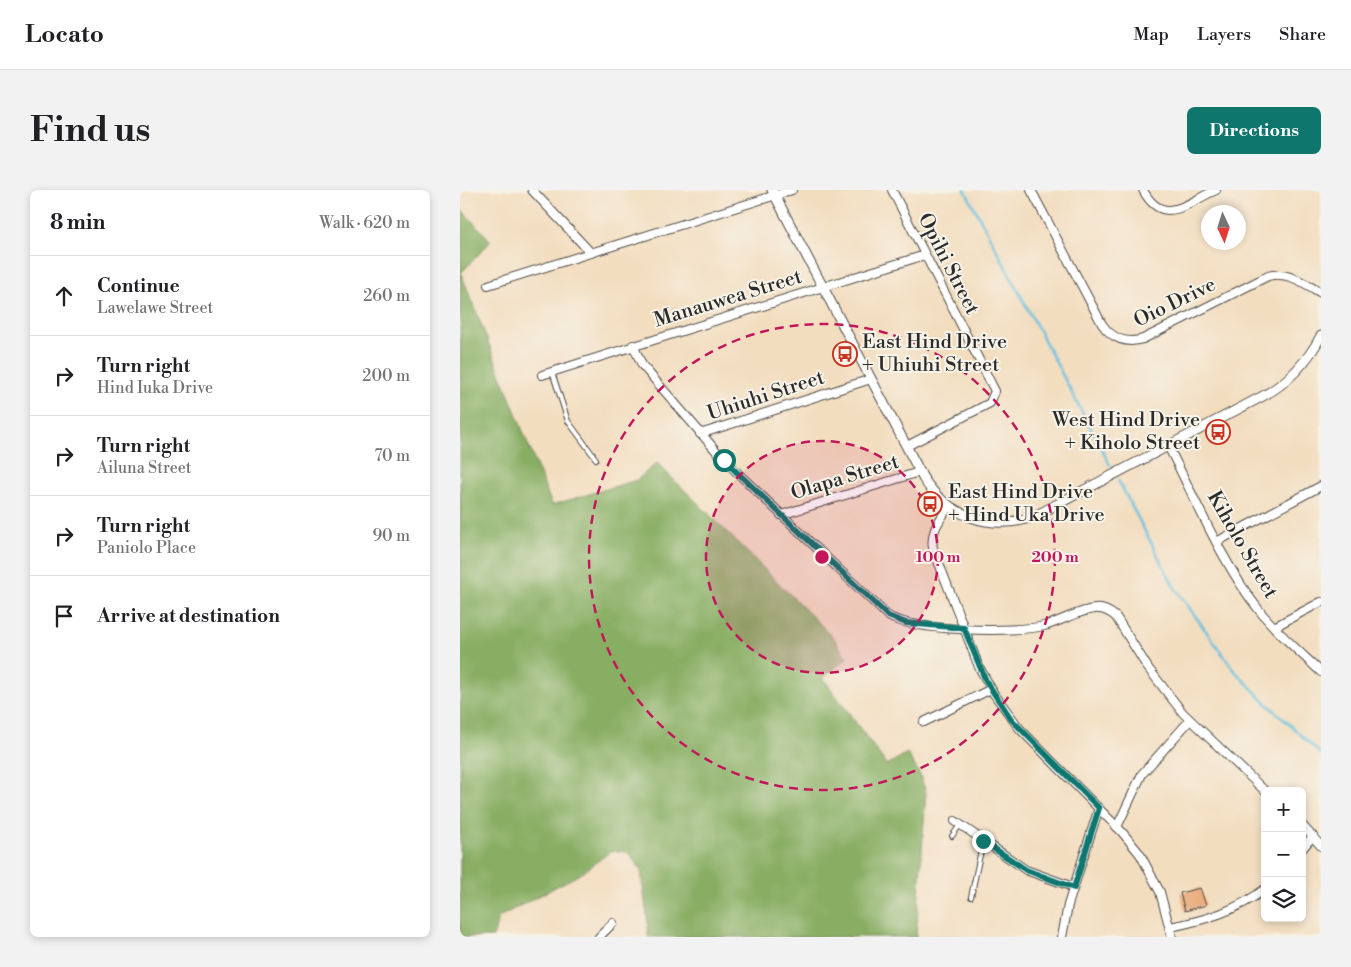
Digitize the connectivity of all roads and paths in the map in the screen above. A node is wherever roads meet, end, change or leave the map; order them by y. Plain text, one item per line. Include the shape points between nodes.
1 (532, 190) edge
2 (792, 190) edge
3 (892, 190) edge
4 (1031, 190) edge
5 (1144, 190) edge
6 (1216, 190) edge
7 (774, 193) edge
8 (591, 253) junction
9 (925, 255) junction
10 (488, 285) dead end
11 (823, 287) junction
12 (1321, 293) edge
13 (1321, 336) edge
14 (633, 345) junction
15 (552, 372) junction
16 (542, 375) dead end
17 (871, 379) junction
18 (700, 434) junction
19 (907, 446) junction
20 (1168, 446) junction
21 (596, 459) dead end
22 (920, 472) junction
23 (1321, 486) edge
24 (949, 506) junction
25 (781, 515) junction
26 (1218, 541) junction
27 (1321, 602) edge
28 (1274, 627) junction
29 (964, 628) junction
30 (1321, 672) edge
31 (991, 689) junction
32 (1190, 720) junction
33 (924, 722) dead end
34 (1261, 787) edge
35 (1099, 808) junction
36 (957, 823) joint
37 (1117, 827) junction
38 (1306, 829) edge
39 (952, 836) dead end
40 (1313, 836) junction
41 (983, 841) junction
42 (1306, 844) edge
43 (1321, 846) edge
44 (1074, 888) junction
45 (1261, 892) edge
46 (971, 897) dead end
47 (613, 923) dead end
48 (1170, 928) junction
49 (599, 937) edge
50 (1062, 937) edge
51 (1172, 937) edge

1 - 8 street
2 - 7 street
3 - 9 street, Opihi Street
4 - 12 street, Oio Drive via 1102,324 1109,333 1122,340 1143,339 1268,276 1291,276
5 - 6 street via 1152,204 1168,211
7 - 8 street
7 - 11 street
8 - 10 street
9 - 11 street, Manauwea Street
9 - 19 street, Opihi Street via 995,394 990,403
11 - 14 street, Manauwea Street
11 - 17 street
13 - 20 street via 1303,365 1281,386
14 - 15 street, Manauwea Street
14 - 18 street via 642,366
15 - 16 street, Manauwea Street
15 - 21 lane via 568,421
17 - 18 street, Uhiuhi Street
17 - 19 street
18 - 25 street
19 - 22 street
20 - 24 street via 1024,520 984,521
20 - 26 street, Kiholo Street
22 - 24 street via 934,494
22 - 25 street, Olapa Street
23 - 26 street
24 - 29 street via 935,527 932,542
25 - 29 street via 892,618 906,623
26 - 28 street, Kiholo Street via 1241,585
27 - 28 street
28 - 30 street, Kiholo Street
29 - 31 street
29 - 32 street via 1029,629 1090,610 1108,611 1116,617 1158,682
31 - 33 street
31 - 35 street via 1020,730
32 - 34 street
32 - 37 street via 1142,774
35 - 37 street
35 - 44 street
36 - 39 lane
36 - 41 street
37 - 48 street via 1151,872
38 - 40 street
40 - 42 street
40 - 43 street
41 - 44 street via 1026,870
41 - 46 lane
44 - 50 street
45 - 48 street via 1224,913
47 - 49 street
48 - 51 street

